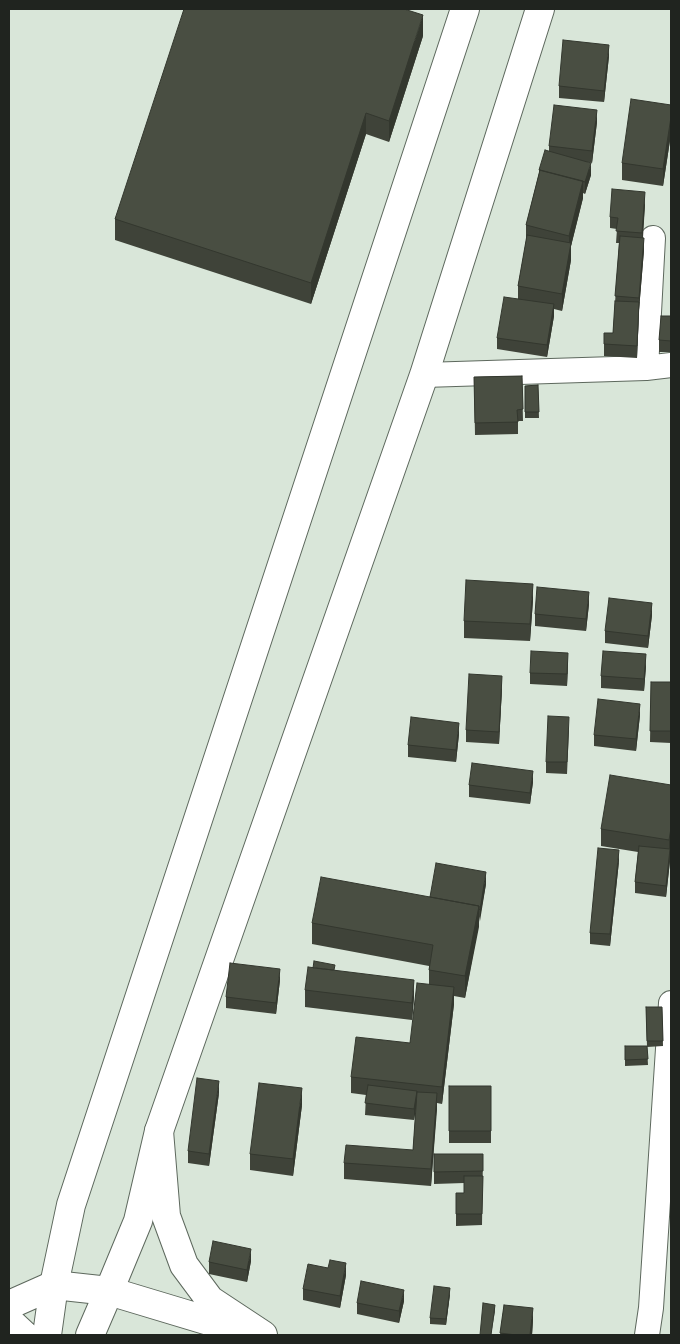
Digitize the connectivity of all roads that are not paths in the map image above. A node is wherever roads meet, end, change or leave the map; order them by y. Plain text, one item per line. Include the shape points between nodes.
1 (465, 9) edge
2 (540, 9) edge
3 (653, 238) dead end
4 (671, 365) edge
5 (646, 368) junction
6 (424, 375) junction
7 (671, 1003) edge
8 (159, 1132) junction
9 (54, 1285) junction
10 (109, 1291) junction
11 (9, 1305) edge
12 (9, 1320) edge
13 (24, 1335) edge
14 (47, 1335) edge
15 (90, 1335) edge
16 (255, 1335) edge
17 (263, 1335) edge
18 (647, 1335) edge

1 - 9 street via 71,1205
2 - 6 street
3 - 5 street
4 - 5 street
5 - 6 street
6 - 8 street
7 - 18 street
8 - 10 street via 138,1220
8 - 17 street via 166,1216 184,1265 210,1300
9 - 10 street
9 - 11 street
9 - 14 street
10 - 15 street
10 - 16 street
12 - 13 street

